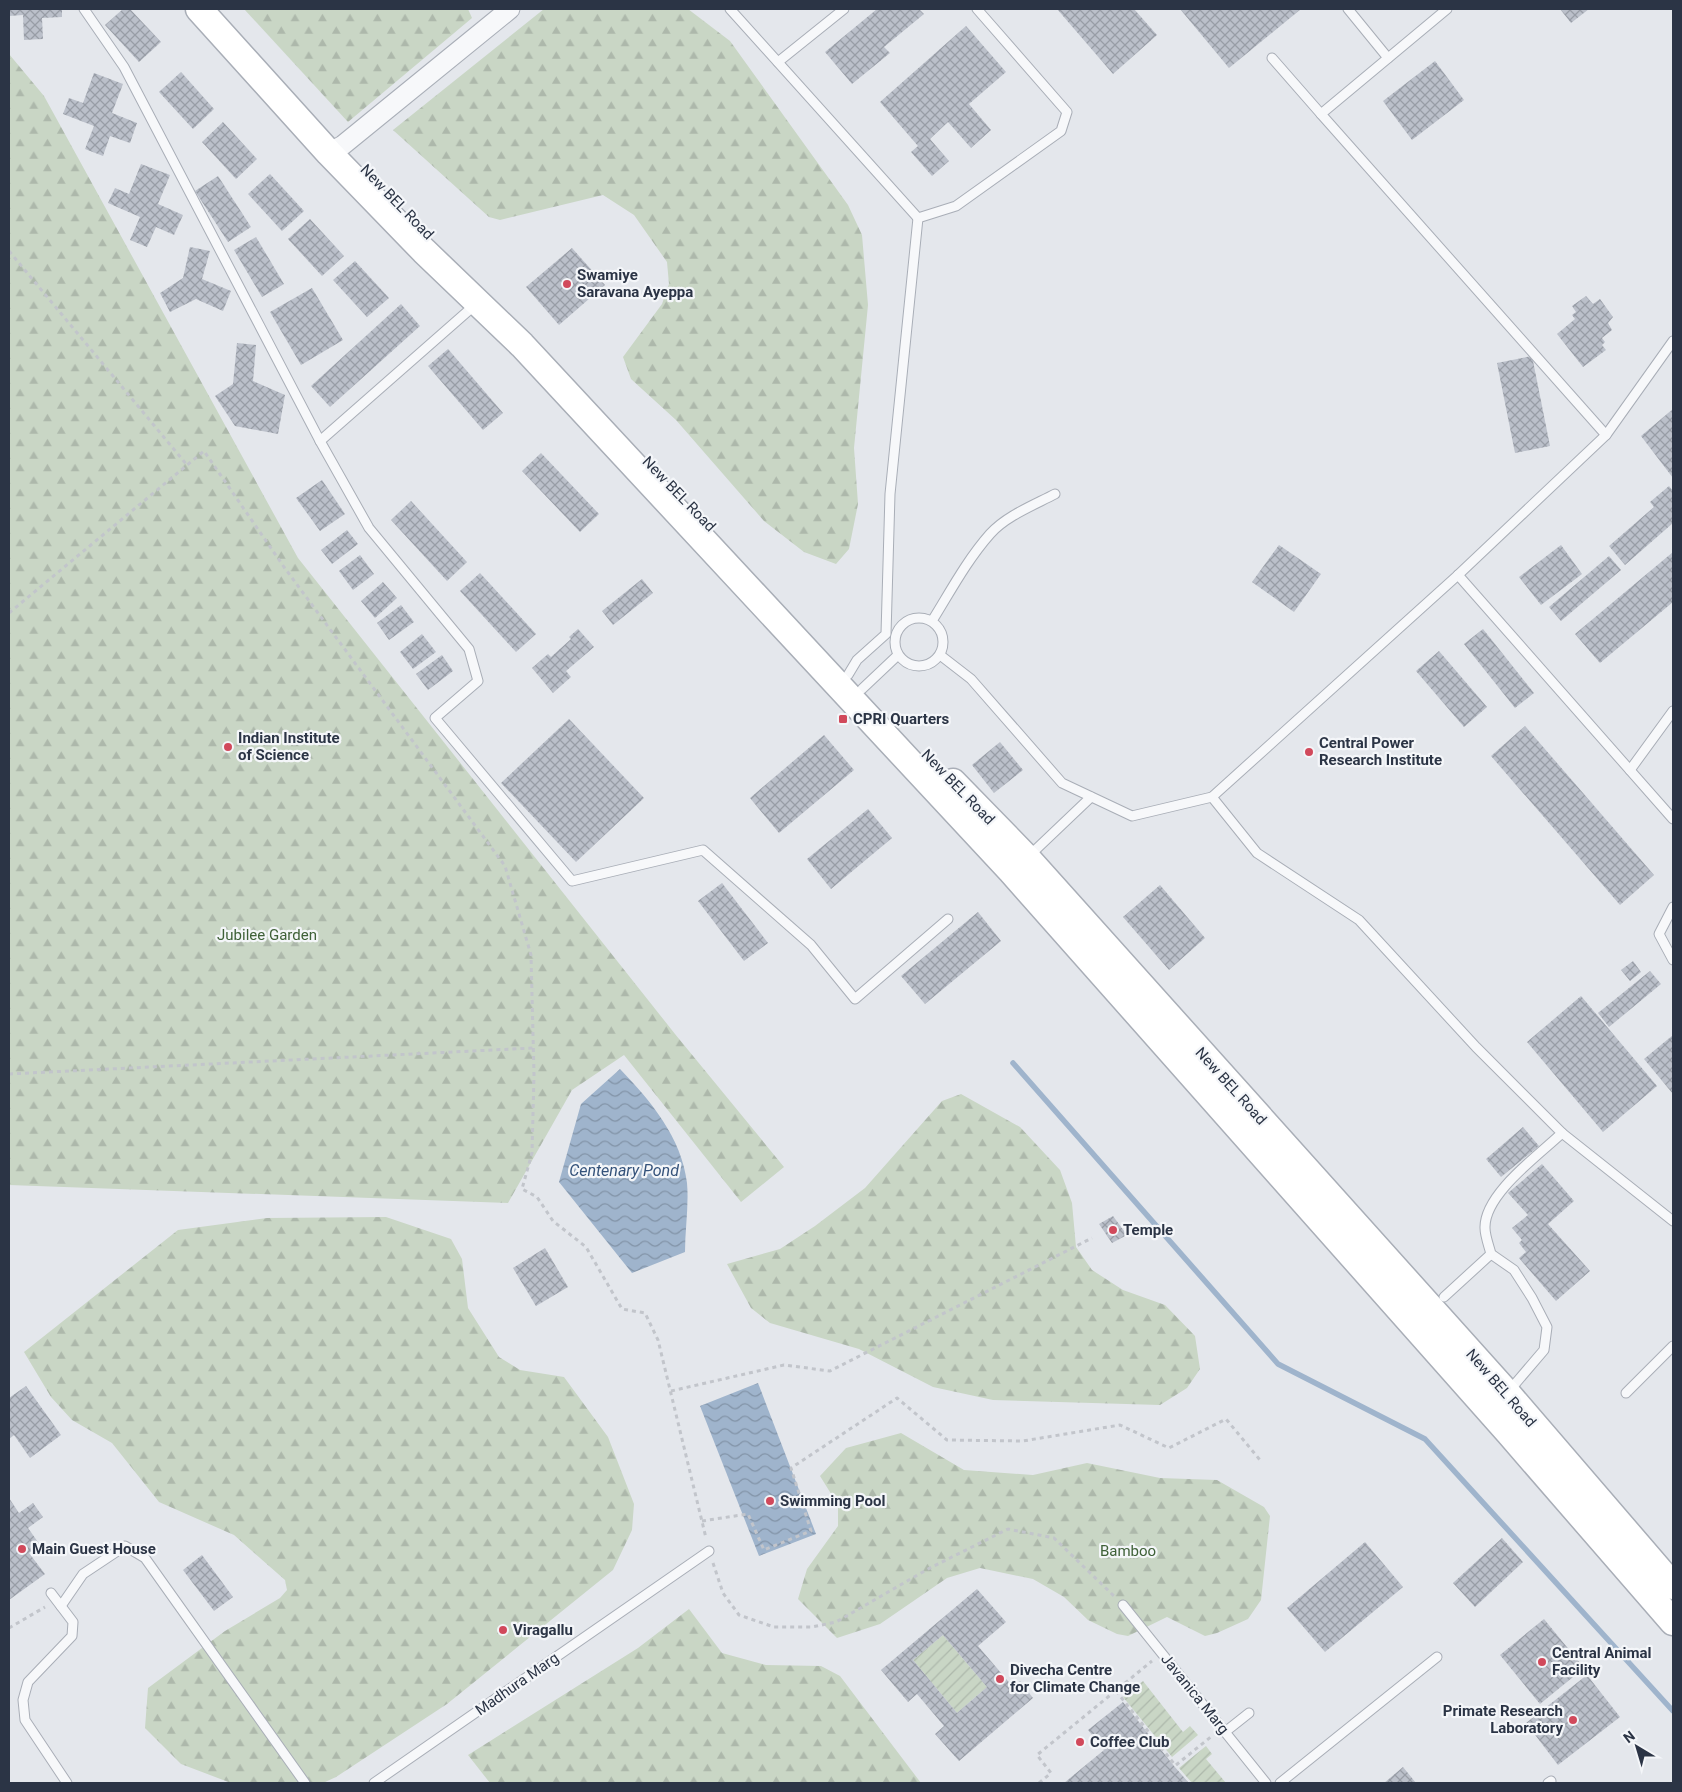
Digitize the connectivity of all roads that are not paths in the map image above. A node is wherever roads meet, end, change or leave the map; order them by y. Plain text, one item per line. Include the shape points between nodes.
1 (84, 9) edge
2 (199, 9) edge
3 (219, 9) edge
4 (730, 9) edge
5 (844, 9) edge
6 (977, 9) edge
7 (1348, 9) edge
8 (1447, 9) edge
9 (500, 12) edge
10 (1272, 58) dead end
11 (1388, 58) junction
12 (778, 62) junction
13 (1320, 114) junction
14 (336, 149) junction
15 (918, 218) junction
16 (482, 300) junction
17 (1673, 341) edge
18 (1606, 435) junction
19 (320, 441) junction
20 (1055, 494) dead end
21 (1458, 575) junction
22 (932, 621) junction
23 (898, 655) junction
24 (940, 655) junction
25 (855, 682) junction
26 (1673, 711) edge
27 (1630, 770) junction
28 (1091, 797) junction
29 (1212, 797) junction
30 (1673, 819) edge
31 (1019, 864) junction
32 (1673, 907) edge
33 (948, 919) dead end
34 (1673, 960) edge
35 (1562, 1133) junction
36 (1673, 1221) edge
37 (1491, 1254) junction
38 (1444, 1297) dead end
39 (1673, 1346) edge
40 (1626, 1393) dead end
41 (1507, 1394) junction
42 (710, 1551) road end
43 (1673, 1586) edge
44 (1123, 1605) road end
45 (1673, 1622) edge
46 (1437, 1658) dead end
47 (1249, 1714) dead end
48 (1224, 1730) junction
49 (67, 1783) edge
50 (305, 1783) edge
51 (374, 1783) edge
52 (1266, 1783) edge
53 (1280, 1783) edge

1 - 19 lane via 124,67
2 - 14 main road, New BEL Road
3 - 14 main road, New BEL Road
4 - 12 lane
5 - 12 lane
6 - 15 lane via 1067,112 1060,131 956,206
7 - 11 lane
8 - 11 lane
9 - 14 street
10 - 13 lane
11 - 13 lane
12 - 15 lane
13 - 18 lane
14 - 16 main road, New BEL Road
15 - 25 lane via 890,494 886,634 857,660
16 - 19 lane
16 - 25 main road, New BEL Road via 547,354
16 - 31 main road, New BEL Road via 528,352
17 - 18 lane
18 - 21 lane
19 - 33 lane via 369,528 469,649 478,681 435,718 572,881 703,850 811,945 855,999
20 - 22 lane via 1019,512 990,533
21 - 27 lane
21 - 29 lane
22 - 23 lane via 917,618 902,625 895,639
22 - 24 lane via 942,633
23 - 24 lane via 919,667 934,662
23 - 25 lane
24 - 28 lane via 971,679 1062,783
25 - 31 main road, New BEL Road
26 - 27 lane
27 - 30 lane
28 - 29 lane via 1132,816
28 - 31 lane
29 - 35 lane via 1257,853 1360,920 1476,1047
31 - 41 main road, New BEL Road
31 - 45 main road, New BEL Road
32 - 34 lane via 1659,934
35 - 36 lane
35 - 37 lane via 1514,1176 1489,1208 1485,1227
37 - 38 lane
37 - 41 lane via 1514,1270 1547,1328 1544,1350
39 - 40 lane
41 - 43 main road, New BEL Road
42 - 51 lane, Madhura Marg
44 - 48 lane, Javanica Marg
46 - 53 lane
47 - 48 lane
48 - 52 lane, Javanica Marg
49 - 50 lane via 25,1720 23,1700 28,1682 72,1636 73,1622 56,1600 83,1574 125,1546 145,1558

